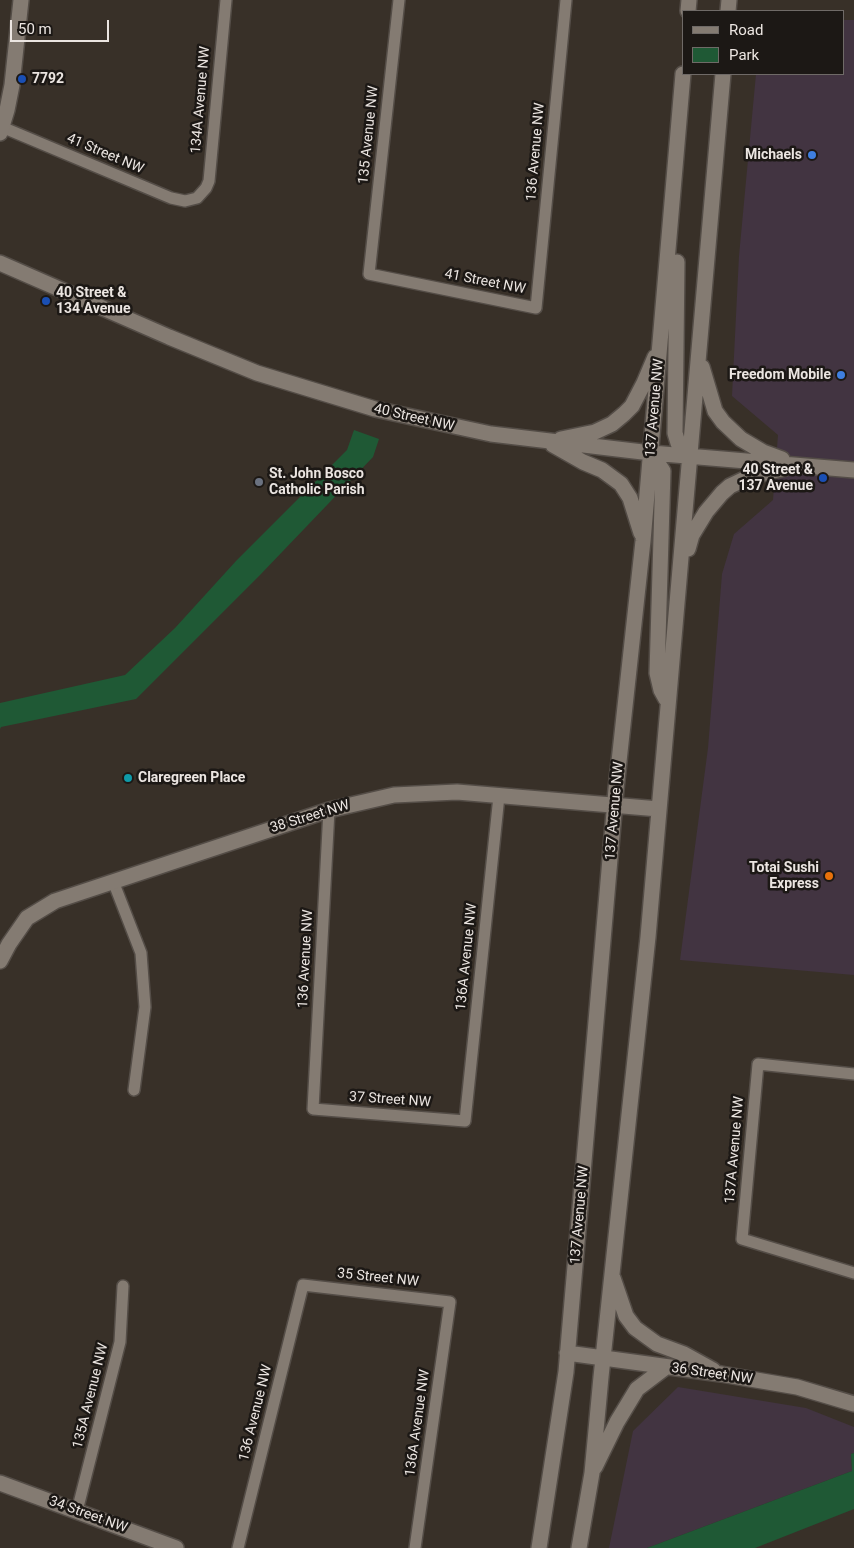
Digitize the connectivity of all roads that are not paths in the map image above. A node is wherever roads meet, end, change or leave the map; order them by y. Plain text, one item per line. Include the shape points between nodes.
1 (21, 0) edge
2 (226, 0) edge
3 (399, 0) edge
4 (566, 0) edge
5 (683, 75) edge
6 (723, 75) edge
7 (1, 130) edge
8 (674, 196) junction
9 (197, 198) joint
10 (0, 263) edge
11 (370, 274) joint
12 (536, 308) joint
13 (660, 347) junction
14 (699, 354) junction
15 (548, 442) junction
16 (651, 453) junction
17 (690, 455) junction
18 (797, 465) junction
19 (854, 470) edge
20 (643, 541) junction
21 (680, 574) junction
22 (667, 702) junction
23 (499, 796) junction
24 (615, 806) junction
25 (659, 809) junction
26 (329, 810) junction
27 (113, 881) junction
28 (0, 961) edge
29 (854, 1074) edge
30 (134, 1090) dead end
31 (313, 1109) joint
32 (465, 1120) joint
33 (612, 1273) junction
34 (854, 1273) edge
35 (303, 1285) joint
36 (122, 1286) dead end
37 (450, 1302) joint
38 (567, 1354) junction
39 (603, 1358) junction
40 (666, 1367) junction
41 (721, 1374) junction
42 (854, 1404) edge
43 (592, 1473) junction
44 (0, 1483) edge
45 (77, 1511) junction
46 (176, 1548) edge
47 (238, 1548) edge
48 (415, 1548) edge
49 (539, 1548) edge
50 (580, 1548) edge

1 - 7 main road via 12,85
2 - 9 street, 134A Avenue NW via 209,181
3 - 11 street, 135 Avenue NW
4 - 12 street, 136 Avenue NW
5 - 8 main road, 137 Avenue NW
6 - 14 main road
7 - 9 street, 41 Street NW via 171,198 185,201
8 - 13 main road, 137 Avenue NW
8 - 17 main road via 677,226 675,433 678,443
10 - 15 main road, 40 Street NW via 258,373 384,412 470,431
11 - 12 street, 41 Street NW
13 - 15 main road via 644,384 624,414 596,432
13 - 16 main road, 137 Avenue NW
14 - 17 main road
14 - 18 main road via 714,411 723,422 741,439 763,452
15 - 16 main road, 40 Street NW
15 - 20 main road via 602,470 621,484 630,498
16 - 17 main road, 40 Street NW
16 - 20 main road, 137 Avenue NW
16 - 22 main road via 663,471 657,673
17 - 18 main road, 40 Street NW
17 - 21 main road
18 - 19 main road, 40 Street NW
18 - 21 main road via 749,477 722,493 692,535
20 - 24 main road, 137 Avenue NW
21 - 22 main road
22 - 25 main road
23 - 24 main road, 38 Street NW
23 - 26 main road, 38 Street NW via 457,792 394,795
23 - 32 street, 136A Avenue NW
24 - 25 main road, 38 Street NW
24 - 38 main road, 137 Avenue NW
25 - 33 main road
26 - 27 main road, 38 Street NW
26 - 31 street, 136 Avenue NW
27 - 28 main road, 38 Street NW via 55,901 27,918
27 - 30 street via 141,953 145,1008
29 - 34 street, 137A Avenue NW via 758,1064 742,1239
31 - 32 street, 37 Street NW
33 - 39 main road
33 - 41 main road via 626,1316 635,1328 657,1344
35 - 37 street, 35 Street NW
35 - 47 street, 136 Avenue NW
36 - 45 street, 135A Avenue NW via 120,1342
37 - 48 street, 136A Avenue NW
38 - 39 main road, 36 Street NW
38 - 49 main road, 137 Avenue NW
39 - 40 main road, 36 Street NW
39 - 43 main road
40 - 41 main road, 36 Street NW
40 - 43 main road via 637,1389
41 - 42 main road, 36 Street NW via 797,1387
43 - 50 main road
44 - 45 main road, 34 Street NW
45 - 46 main road, 34 Street NW

